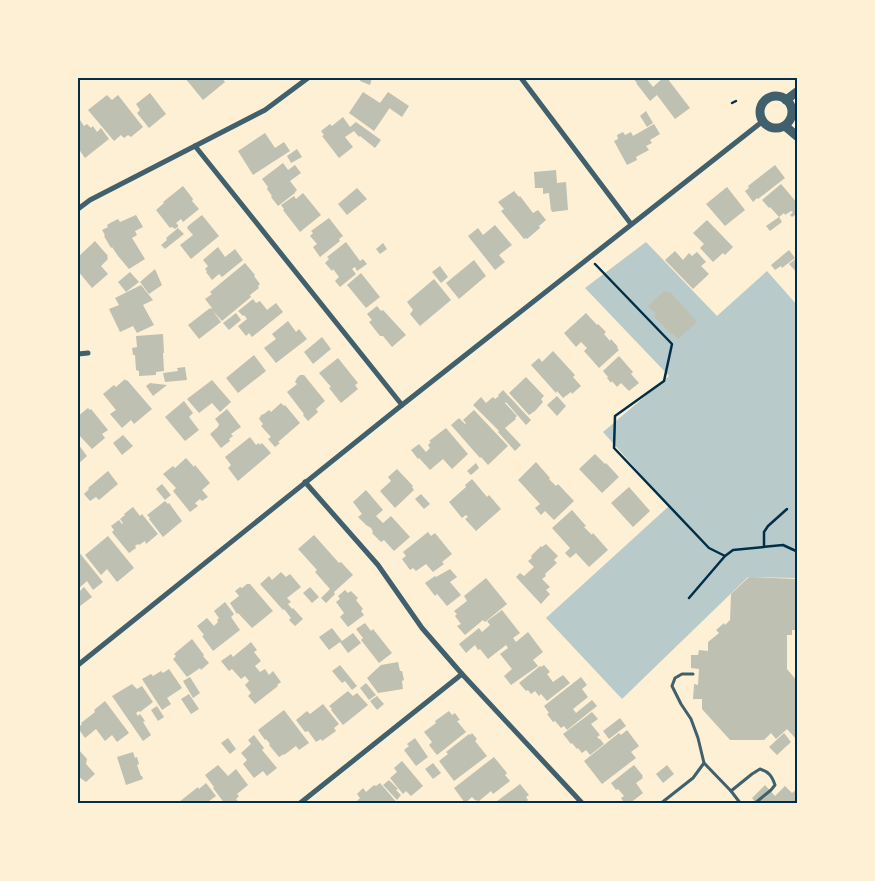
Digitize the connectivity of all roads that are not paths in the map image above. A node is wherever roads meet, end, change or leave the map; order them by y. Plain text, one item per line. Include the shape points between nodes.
1 (308, 78) edge
2 (521, 78) edge
3 (798, 91) edge
4 (786, 100) junction
5 (762, 121) junction
6 (785, 126) junction
7 (798, 137) edge
8 (195, 146) junction
9 (78, 209) edge
10 (631, 224) junction
11 (88, 353) dead end
12 (78, 354) edge
13 (402, 405) junction
14 (305, 482) junction
15 (78, 665) edge
16 (462, 674) junction
17 (693, 674) dead end
18 (704, 763) junction
19 (731, 791) junction
20 (299, 804) edge
21 (583, 804) edge
22 (660, 804) edge
23 (741, 804) edge
24 (754, 804) edge

1 - 8 street via 265,110
2 - 10 street
3 - 4 street
4 - 5 street via 772,96 764,102 760,112
4 - 6 street via 792,113
5 - 6 street via 775,129
5 - 10 street
6 - 7 street
8 - 9 street
8 - 13 street
10 - 13 street
11 - 12 street
13 - 14 street
14 - 15 street
14 - 16 street via 378,565 422,628
16 - 20 street
16 - 21 street
17 - 18 lane via 675,678 672,686 691,719
18 - 19 lane
18 - 22 lane via 693,778
19 - 23 lane
19 - 24 lane via 760,769 767,771 775,785

